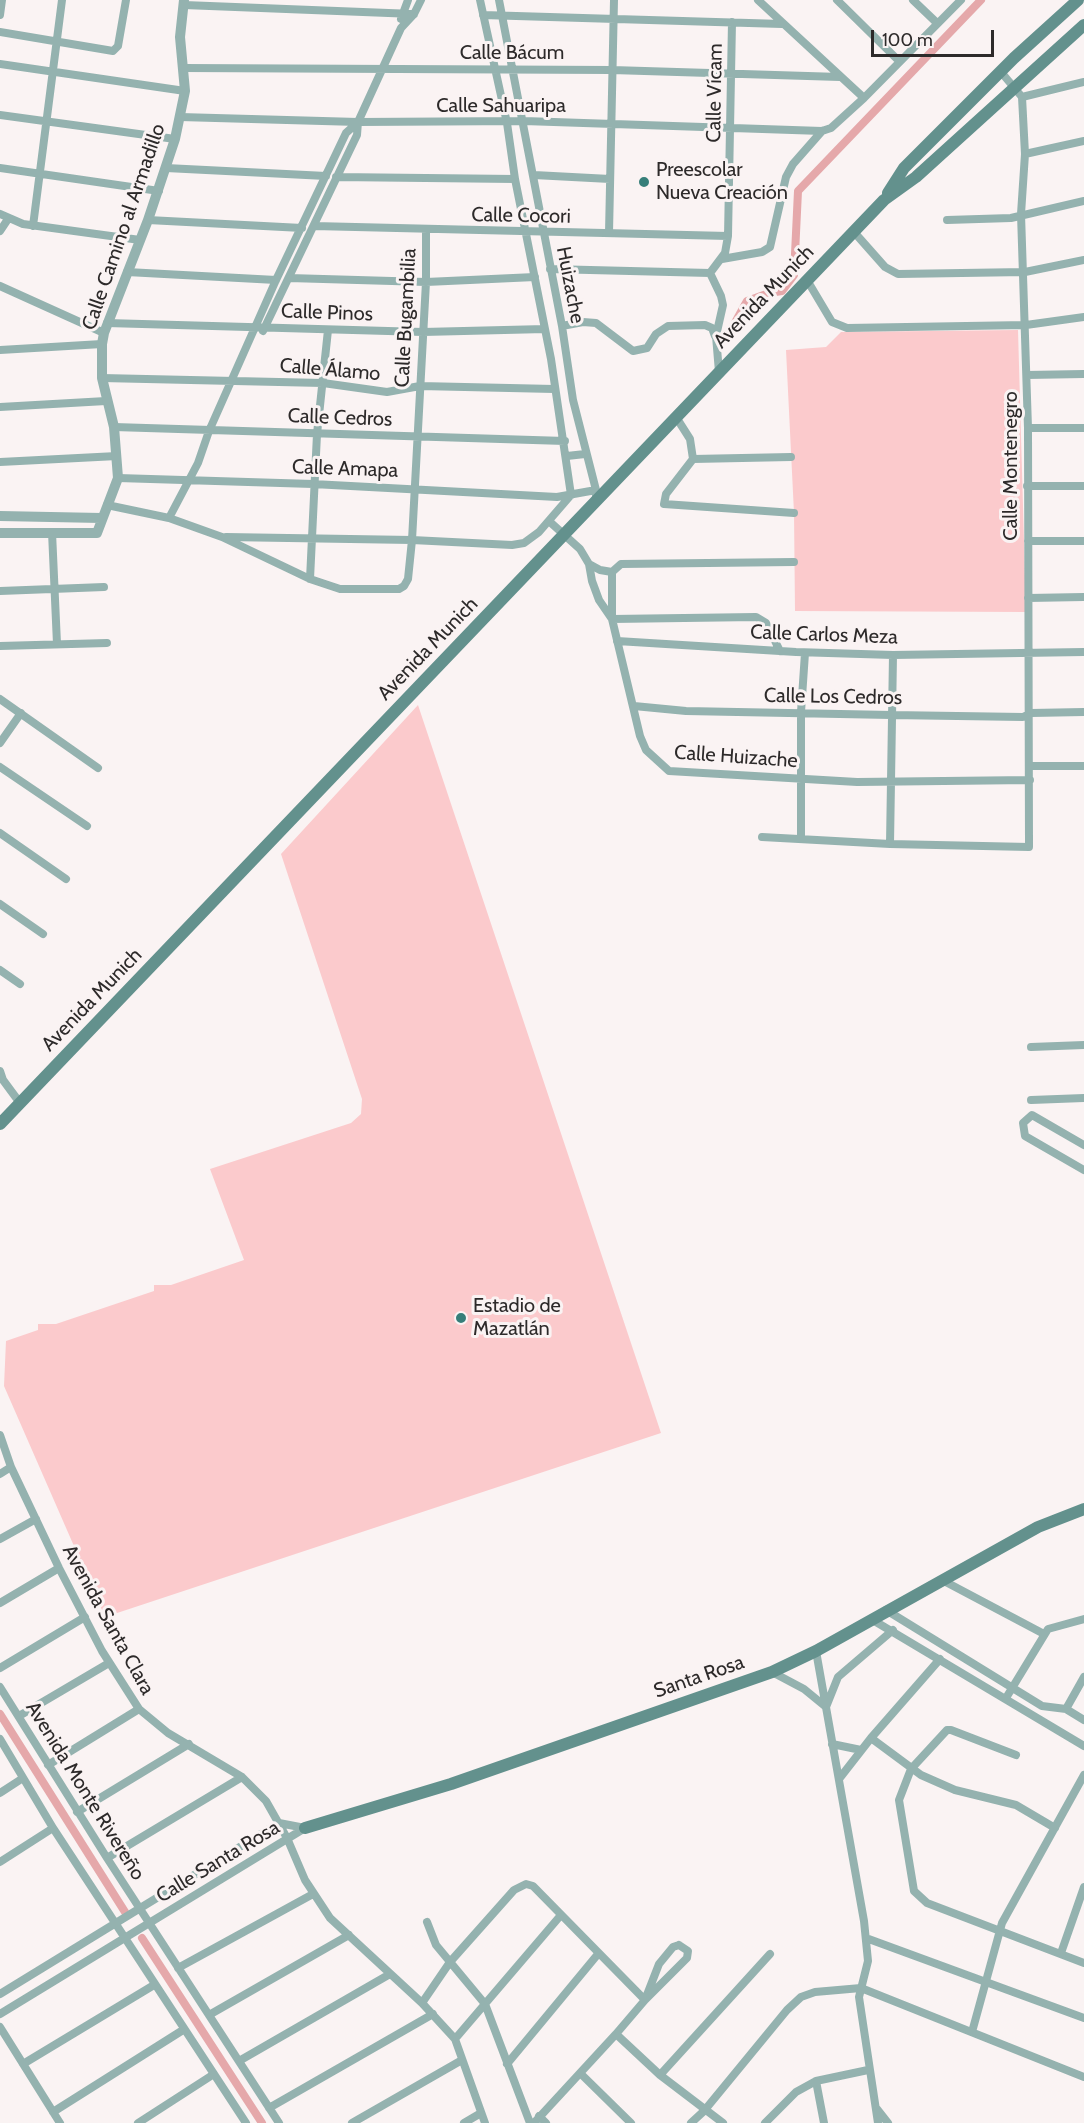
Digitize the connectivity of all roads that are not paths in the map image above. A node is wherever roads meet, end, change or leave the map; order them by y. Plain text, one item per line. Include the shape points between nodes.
1 (2, 0) edge
2 (62, 0) edge
3 (126, 0) edge
4 (408, 0) edge
5 (420, 0) edge
6 (480, 0) edge
7 (499, 0) edge
8 (614, 0) edge
9 (758, 0) edge
10 (837, 0) edge
11 (913, 0) edge
12 (962, 0) edge
13 (184, 2) edge
14 (1078, 3) edge
15 (248, 4) edge
16 (402, 14) junction
17 (414, 14) junction
18 (0, 15) edge
19 (483, 15) junction
20 (502, 15) junction
21 (614, 18) junction
22 (732, 22) junction
23 (937, 23) junction
24 (782, 24) junction
25 (1084, 25) edge
26 (401, 28) junction
27 (0, 32) edge
28 (56, 43) junction
29 (1014, 58) junction
30 (899, 61) junction
31 (0, 64) edge
32 (183, 68) junction
33 (382, 68) junction
34 (1037, 68) junction
35 (514, 69) junction
36 (496, 70) junction
37 (612, 70) junction
38 (51, 72) junction
39 (1001, 72) junction
40 (732, 75) junction
41 (840, 77) junction
42 (1084, 82) edge
43 (1013, 88) junction
44 (185, 91) junction
45 (1022, 97) junction
46 (864, 98) junction
47 (0, 115) edge
48 (180, 117) junction
49 (45, 121) junction
50 (524, 121) junction
51 (358, 122) junction
52 (507, 123) junction
53 (611, 124) junction
54 (731, 129) junction
55 (822, 131) junction
56 (176, 139) junction
57 (1084, 141) edge
58 (1025, 154) junction
59 (0, 168) edge
60 (166, 168) junction
61 (39, 173) junction
62 (534, 175) junction
63 (326, 176) junction
64 (336, 177) junction
65 (515, 179) junction
66 (610, 179) junction
67 (159, 191) junction
68 (884, 200) junction
69 (1084, 201) edge
70 (1021, 214) junction
71 (4, 216) edge
72 (148, 220) junction
73 (947, 220) dead end
74 (33, 226) junction
75 (314, 226) junction
76 (302, 228) junction
77 (0, 231) edge
78 (426, 231) junction
79 (526, 231) junction
80 (543, 232) junction
81 (854, 232) junction
82 (609, 233) junction
83 (728, 236) junction
84 (140, 240) junction
85 (722, 259) junction
86 (1084, 260) edge
87 (550, 269) junction
88 (127, 272) junction
89 (1025, 272) junction
90 (710, 273) junction
91 (535, 277) junction
92 (289, 278) junction
93 (276, 280) junction
94 (807, 280) junction
95 (426, 282) junction
96 (0, 286) edge
97 (1084, 317) edge
98 (1026, 325) junction
99 (562, 326) junction
100 (253, 328) junction
101 (266, 328) junction
102 (545, 329) junction
103 (328, 330) junction
104 (423, 332) junction
105 (104, 333) junction
106 (716, 336) junction
107 (251, 341) junction
108 (0, 350) edge
109 (719, 372) junction
110 (1084, 374) edge
111 (1027, 375) junction
112 (102, 378) junction
113 (233, 380) junction
114 (323, 383) junction
115 (420, 386) junction
116 (554, 389) junction
117 (573, 400) junction
118 (106, 401) junction
119 (557, 401) junction
120 (0, 407) edge
121 (676, 417) junction
122 (114, 427) junction
123 (1028, 428) junction
124 (1084, 428) edge
125 (209, 430) junction
126 (317, 434) junction
127 (416, 438) junction
128 (565, 441) junction
129 (585, 453) junction
130 (117, 456) junction
131 (567, 456) junction
132 (791, 458) dead end
133 (693, 459) junction
134 (0, 462) edge
135 (118, 478) junction
136 (188, 479) junction
137 (313, 484) junction
138 (1027, 486) junction
139 (1084, 486) edge
140 (414, 488) junction
141 (571, 495) junction
142 (596, 495) junction
143 (107, 506) junction
144 (794, 513) dead end
145 (0, 516) edge
146 (101, 518) junction
147 (169, 518) junction
148 (550, 522) junction
149 (52, 531) junction
150 (0, 533) edge
151 (564, 534) junction
152 (222, 537) junction
153 (311, 538) junction
154 (412, 540) junction
155 (1084, 541) edge
156 (1028, 542) junction
157 (795, 562) dead end
158 (589, 564) junction
159 (613, 569) junction
160 (310, 579) junction
161 (56, 587) junction
162 (104, 587) dead end
163 (0, 591) edge
164 (1084, 597) edge
165 (1028, 598) junction
166 (612, 619) junction
167 (617, 641) junction
168 (107, 643) dead end
169 (57, 645) junction
170 (0, 646) edge
171 (780, 651) junction
172 (1029, 651) junction
173 (1084, 652) edge
174 (805, 653) junction
175 (893, 655) junction
176 (0, 699) edge
177 (634, 706) junction
178 (801, 712) junction
179 (1084, 712) edge
180 (21, 713) junction
181 (1031, 713) junction
182 (891, 716) junction
183 (0, 743) edge
184 (1084, 765) edge
185 (1031, 766) junction
186 (0, 767) edge
187 (98, 768) dead end
188 (801, 779) junction
189 (1030, 780) junction
190 (892, 781) junction
191 (87, 826) dead end
192 (0, 833) edge
193 (762, 837) dead end
194 (801, 839) junction
195 (890, 844) junction
196 (66, 879) dead end
197 (0, 904) edge
198 (43, 934) dead end
199 (0, 970) edge
200 (20, 984) dead end
201 (1084, 1045) edge
202 (1031, 1047) dead end
203 (0, 1071) edge
204 (1084, 1098) edge
205 (1031, 1100) dead end
206 (20, 1103) junction
207 (0, 1124) edge
208 (1084, 1145) edge
209 (1084, 1170) edge
210 (0, 1435) edge
211 (11, 1467) junction
212 (0, 1474) edge
213 (1084, 1509) edge
214 (36, 1519) junction
215 (0, 1539) edge
216 (59, 1568) junction
217 (942, 1580) junction
218 (0, 1603) edge
219 (886, 1610) junction
220 (85, 1617) junction
221 (870, 1618) junction
222 (1084, 1620) edge
223 (892, 1630) junction
224 (1044, 1634) junction
225 (816, 1651) junction
226 (940, 1659) junction
227 (110, 1663) junction
228 (0, 1668) edge
229 (772, 1672) junction
230 (1084, 1677) edge
231 (1011, 1686) junction
232 (0, 1687) edge
233 (1006, 1698) junction
234 (826, 1707) junction
235 (139, 1709) junction
236 (1066, 1709) junction
237 (19, 1716) junction
238 (1084, 1720) edge
239 (871, 1738) junction
240 (0, 1739) edge
241 (189, 1744) junction
242 (832, 1744) junction
243 (1084, 1746) edge
244 (861, 1750) junction
245 (1016, 1755) dead end
246 (48, 1765) junction
247 (911, 1769) junction
248 (1084, 1774) edge
249 (242, 1777) junction
250 (23, 1778) junction
251 (839, 1779) junction
252 (0, 1793) edge
253 (77, 1812) junction
254 (279, 1823) junction
255 (53, 1828) junction
256 (304, 1828) junction
257 (1055, 1828) junction
258 (287, 1838) junction
259 (107, 1858) junction
260 (0, 1862) edge
261 (1084, 1887) edge
262 (313, 1894) junction
263 (1081, 1901) edge
264 (140, 1908) junction
265 (561, 1915) junction
266 (427, 1922) dead end
267 (115, 1923) junction
268 (150, 1923) junction
269 (999, 1931) junction
270 (348, 1935) junction
271 (124, 1938) junction
272 (866, 1938) junction
273 (1060, 1953) junction
274 (598, 1954) junction
275 (770, 1954) dead end
276 (450, 1962) junction
277 (1084, 1963) edge
278 (178, 1968) junction
279 (390, 1974) junction
280 (986, 1981) junction
281 (154, 1985) junction
282 (861, 1988) junction
283 (0, 1994) edge
284 (645, 2000) junction
285 (422, 2003) junction
286 (485, 2004) junction
287 (0, 2014) edge
288 (433, 2014) junction
289 (209, 2015) junction
290 (1084, 2018) edge
291 (0, 2027) edge
292 (183, 2030) junction
293 (972, 2032) junction
294 (616, 2034) junction
295 (454, 2039) junction
296 (462, 2060) junction
297 (238, 2061) junction
298 (23, 2064) junction
299 (507, 2064) junction
300 (868, 2070) junction
301 (580, 2073) junction
302 (214, 2074) junction
303 (660, 2075) junction
304 (1084, 2077) edge
305 (816, 2081) junction
306 (875, 2106) junction
307 (269, 2108) junction
308 (704, 2111) junction
309 (53, 2112) junction
310 (481, 2113) junction
311 (534, 2121) edge
312 (243, 2122) edge
313 (60, 2123) edge
314 (138, 2123) edge
315 (279, 2123) edge
316 (352, 2123) edge
317 (464, 2123) edge
318 (485, 2123) edge
319 (546, 2123) edge
320 (631, 2123) edge
321 (691, 2123) edge
322 (723, 2123) edge
323 (765, 2123) edge
324 (824, 2123) edge
325 (878, 2123) edge
326 (888, 2123) edge

1 - 18 street
2 - 28 street
3 - 28 street via 116,50
4 - 16 street
5 - 17 street
6 - 19 street, Huizache
7 - 20 street, Huizache
8 - 21 street
9 - 24 street
10 - 30 street
11 - 23 street
12 - 23 street
13 - 15 street
13 - 32 street, Calle Camino al Armadillo via 180,37
14 - 29 main road
15 - 16 street
16 - 17 street
16 - 26 street
17 - 26 street
19 - 20 street
19 - 36 street, Huizache
20 - 21 street
20 - 35 street, Huizache
21 - 22 street
21 - 37 street
22 - 24 street
22 - 40 street, Calle Vícam
23 - 30 street
24 - 41 street
25 - 34 main road
26 - 33 street
27 - 28 street
28 - 38 street
29 - 34 main road
29 - 39 main road
30 - 46 street
31 - 38 street
32 - 33 street, Calle Bácum
32 - 44 street, Calle Camino al Armadillo
33 - 36 street, Calle Bácum
33 - 51 street
34 - 43 main road
35 - 36 street, Calle Bácum
35 - 37 street, Calle Bácum
35 - 50 street, Huizache
36 - 52 street, Huizache
37 - 40 street, Calle Bácum
37 - 53 street
38 - 44 street
38 - 49 street
39 - 43 street
39 - 68 main road via 904,168
40 - 41 street, Calle Bácum
40 - 54 street, Calle Vícam
41 - 46 street
42 - 45 street
43 - 45 street
43 - 68 main road via 916,177
44 - 48 street, Calle Camino al Armadillo
45 - 58 street, Calle Montenegro
46 - 55 street via 831,128
47 - 49 street
48 - 51 street, Calle Sahuaripa
48 - 56 street, Calle Camino al Armadillo
49 - 56 street
49 - 61 street
50 - 52 street, Calle Sahuaripa
50 - 53 street, Calle Sahuaripa
50 - 62 street, Huizache
51 - 52 street, Calle Sahuaripa
51 - 63 street via 346,134
51 - 64 street via 357,135
52 - 65 street, Huizache
53 - 54 street, Calle Sahuaripa
53 - 66 street
54 - 55 street, Calle Sahuaripa
54 - 83 street, Calle Vícam
55 - 85 street via 786,177 770,247
56 - 60 street, Calle Camino al Armadillo
57 - 58 street
58 - 70 street, Calle Montenegro
59 - 61 street
60 - 63 street
60 - 67 street, Calle Camino al Armadillo
61 - 67 street
61 - 74 street
62 - 66 street
62 - 80 street, Huizache
63 - 76 street
64 - 65 street
64 - 75 street
65 - 79 street, Huizache
66 - 82 street
67 - 72 street, Calle Camino al Armadillo
68 - 81 main road, Avenida Munich
69 - 70 street
70 - 73 street via 1011,219
70 - 89 street, Calle Montenegro
71 - 74 street
71 - 77 street
72 - 76 street
72 - 84 street, Calle Camino al Armadillo
74 - 84 street
75 - 78 street, Calle Cocori
75 - 92 street
76 - 93 street
78 - 79 street, Calle Cocori
78 - 95 street, Calle Bugambilia
79 - 80 street, Calle Cocori
79 - 91 street, Huizache
80 - 82 street, Calle Cocori
80 - 87 street, Huizache
81 - 89 street via 885,267 898,274
81 - 94 main road, Avenida Munich
82 - 83 street, Calle Cocori
83 - 85 street, Calle Vícam
84 - 88 street, Calle Camino al Armadillo
85 - 90 street, Calle Vícam
86 - 89 street
87 - 90 street
87 - 99 street, Huizache
88 - 93 street
88 - 105 street, Calle Camino al Armadillo
89 - 98 street, Calle Montenegro
90 - 106 street via 723,305
91 - 95 street
91 - 102 street, Huizache
92 - 95 street
92 - 101 street
93 - 100 street
94 - 98 street via 838,326
94 - 109 main road, Avenida Munich
95 - 104 street, Calle Bugambilia
96 - 105 street
97 - 98 street
98 - 111 street, Calle Montenegro
99 - 106 street via 596,323 633,351 647,348 656,334 668,326 705,325
99 - 117 street, Huizache
100 - 101 street, Calle Pinos
100 - 105 street, Calle Pinos
100 - 107 street
101 - 103 street, Calle Pinos
101 - 107 street
102 - 104 street, Calle Pinos
102 - 116 street, Huizache
103 - 104 street, Calle Pinos
103 - 114 street
104 - 115 street, Calle Bugambilia
105 - 108 street, Calle Pinos
105 - 112 street, Calle Camino al Armadillo
106 - 109 street
107 - 113 street
109 - 121 main road, Avenida Munich
110 - 111 street
111 - 123 street, Calle Montenegro
112 - 113 street, Calle Álamo
112 - 118 street, Calle Camino al Armadillo
113 - 114 street, Calle Álamo
113 - 125 street
114 - 115 street, Calle Álamo via 387,392
114 - 126 street
115 - 116 street, Calle Álamo
115 - 127 street, Calle Bugambilia
116 - 119 street, Huizache
117 - 119 street
117 - 129 street, Huizache
118 - 120 street
118 - 122 street, Calle Camino al Armadillo
119 - 128 street, Huizache
121 - 133 street via 690,439
121 - 142 main road, Avenida Munich
122 - 125 street, Calle Cedros
122 - 130 street, Calle Camino al Armadillo
123 - 124 street
123 - 138 street, Calle Montenegro
125 - 126 street, Calle Cedros
125 - 136 street
126 - 127 street, Calle Cedros
126 - 137 street
127 - 128 street, Calle Cedros
127 - 140 street, Calle Bugambilia
128 - 131 street, Huizache
129 - 131 street
129 - 142 street, Huizache
130 - 134 street
130 - 135 street, Calle Camino al Armadillo
131 - 141 street, Huizache
132 - 133 street
133 - 144 street via 666,494 666,505
135 - 136 street, Calle Amapa
135 - 143 street, Calle Camino al Armadillo
136 - 137 street, Calle Amapa
136 - 147 street
137 - 140 street, Calle Amapa
137 - 153 street
138 - 139 street
138 - 156 street, Calle Montenegro
140 - 141 street, Calle Amapa
140 - 154 street, Calle Bugambilia
141 - 142 street, Calle Amapa
141 - 148 street
142 - 151 main road, Avenida Munich
143 - 146 street, Calle Camino al Armadillo
143 - 147 street
145 - 146 street
146 - 149 street, Calle Camino al Armadillo via 97,533
147 - 152 street
148 - 151 street, Calle Huizache
148 - 154 street via 524,543 512,545
149 - 150 street
149 - 161 street
151 - 158 street, Calle Huizache
151 - 206 main road, Avenida Munich
152 - 153 street
152 - 160 street
153 - 154 street
153 - 160 street
154 - 160 street, Calle Bugambilia via 408,579 399,589 340,589
155 - 156 street
156 - 165 street, Calle Montenegro
157 - 159 street via 621,564
158 - 159 street via 600,570
158 - 166 street, Calle Huizache via 599,600
159 - 166 street
161 - 162 street
161 - 163 street
161 - 169 street
164 - 165 street
165 - 172 street, Calle Montenegro
166 - 167 street, Calle Huizache
166 - 171 street via 756,617 766,623
167 - 171 street, Calle Carlos Meza
167 - 177 street, Calle Huizache
168 - 169 street
169 - 170 street
171 - 174 street, Calle Carlos Meza
172 - 173 street, Calle Carlos Meza
172 - 175 street, Calle Carlos Meza
172 - 181 street, Calle Montenegro
174 - 175 street, Calle Carlos Meza
174 - 178 street
175 - 182 street
176 - 180 street
177 - 178 street, Calle Los Cedros via 686,711
177 - 188 street, Calle Huizache via 646,750 669,771
178 - 182 street, Calle Los Cedros
178 - 188 street
179 - 181 street, Calle Los Cedros
180 - 183 street
180 - 187 street
181 - 182 street, Calle Los Cedros via 1023,717
181 - 185 street, Calle Montenegro
182 - 190 street
184 - 185 street
185 - 189 street, Calle Montenegro
186 - 191 street
188 - 190 street, Calle Huizache
188 - 194 street
189 - 190 street, Calle Huizache
189 - 195 street, Calle Montenegro via 1029,847
190 - 195 street
192 - 196 street
193 - 194 street
194 - 195 street
197 - 198 street
199 - 200 street
201 - 202 street
203 - 206 street
204 - 205 street
206 - 207 main road, Avenida Munich
208 - 209 street via 1032,1115 1023,1123 1025,1136
210 - 211 street, Avenida Santa Clara
211 - 212 street
211 - 214 street, Avenida Santa Clara
213 - 217 main road, Santa Rosa via 1038,1527
214 - 215 street
214 - 216 street, Avenida Santa Clara
216 - 218 street
216 - 220 street, Avenida Santa Clara
217 - 219 main road, Santa Rosa
217 - 224 street
219 - 221 main road, Santa Rosa
219 - 231 street
220 - 227 street, Avenida Santa Clara
220 - 228 street
221 - 223 street
221 - 225 main road, Santa Rosa
222 - 224 street via 1058,1625
223 - 226 street
223 - 234 street via 838,1677
224 - 231 street
225 - 229 main road, Santa Rosa
225 - 234 street
226 - 233 street
226 - 239 street
227 - 235 street, Avenida Santa Clara
227 - 237 street
229 - 234 street via 804,1689
229 - 256 main road, Santa Rosa via 451,1784
230 - 236 street
231 - 233 street
231 - 236 street via 1042,1706
232 - 237 street, Avenida Monte Rivereño
233 - 243 street
234 - 242 street
235 - 241 street, Avenida Santa Clara via 157,1727
235 - 246 street
236 - 238 street
237 - 246 street, Avenida Monte Rivereño
239 - 244 street
239 - 247 street
240 - 250 street
241 - 249 street, Avenida Santa Clara
241 - 253 street
242 - 244 street
242 - 251 street
244 - 251 street
245 - 247 street via 947,1730
246 - 253 street, Avenida Monte Rivereño
247 - 257 street via 955,1790 1016,1805
247 - 269 street via 899,1800 914,1891 927,1903
248 - 257 street
249 - 254 street, Avenida Santa Clara via 266,1801
249 - 259 street
250 - 252 street
250 - 255 street
251 - 272 street
253 - 259 street, Avenida Monte Rivereño
254 - 256 street, Calle Santa Rosa
254 - 258 street, Avenida Santa Clara
254 - 264 street, Calle Santa Rosa
255 - 260 street
255 - 267 street
256 - 258 street, Calle Santa Rosa
257 - 269 street
258 - 262 street, Avenida Santa Clara
258 - 268 street, Calle Santa Rosa
259 - 264 street, Avenida Monte Rivereño
261 - 263 street
262 - 270 street, Avenida Santa Clara
262 - 278 street
263 - 273 street
264 - 267 street, Calle Santa Rosa
264 - 268 street, Avenida Monte Rivereño
265 - 274 street
265 - 276 street via 533,1886 520,1885
265 - 286 street
266 - 276 street via 436,1945
267 - 271 street
267 - 283 street, Calle Santa Rosa
268 - 271 street, Calle Santa Rosa
268 - 278 street, Avenida Monte Rivereño
269 - 273 street
269 - 280 street
270 - 279 street, Avenida Santa Clara
270 - 289 street
271 - 281 street
271 - 287 street, Calle Santa Rosa
272 - 280 street
272 - 282 street via 867,1968
273 - 277 street
274 - 284 street
274 - 299 street
275 - 303 street
276 - 285 street
276 - 286 street
278 - 289 street, Avenida Monte Rivereño
279 - 285 street, Avenida Santa Clara
279 - 297 street
280 - 290 street
280 - 293 street
281 - 292 street
281 - 298 street
282 - 293 street
282 - 300 street
282 - 308 street via 801,1997
284 - 284 street via 687,1958 685,1947 673,1947 659,1964
284 - 294 street
285 - 288 street, Avenida Santa Clara
286 - 295 street
286 - 299 street
288 - 295 street, Avenida Santa Clara
288 - 307 street
289 - 297 street, Avenida Monte Rivereño
291 - 298 street
292 - 302 street
292 - 309 street
293 - 304 street
294 - 301 street
294 - 303 street
295 - 296 street, Avenida Santa Clara
296 - 310 street, Avenida Santa Clara
296 - 316 street
297 - 307 street, Avenida Monte Rivereño
298 - 309 street
299 - 311 street
300 - 305 street
300 - 306 street
301 - 311 street
301 - 320 street
302 - 312 street
302 - 314 street
303 - 308 street
305 - 323 street via 796,2092
305 - 324 street
306 - 325 street
306 - 326 street
307 - 315 street, Avenida Monte Rivereño
308 - 321 street
308 - 322 street
309 - 313 street
310 - 317 street
310 - 318 street, Avenida Santa Clara
311 - 319 street

